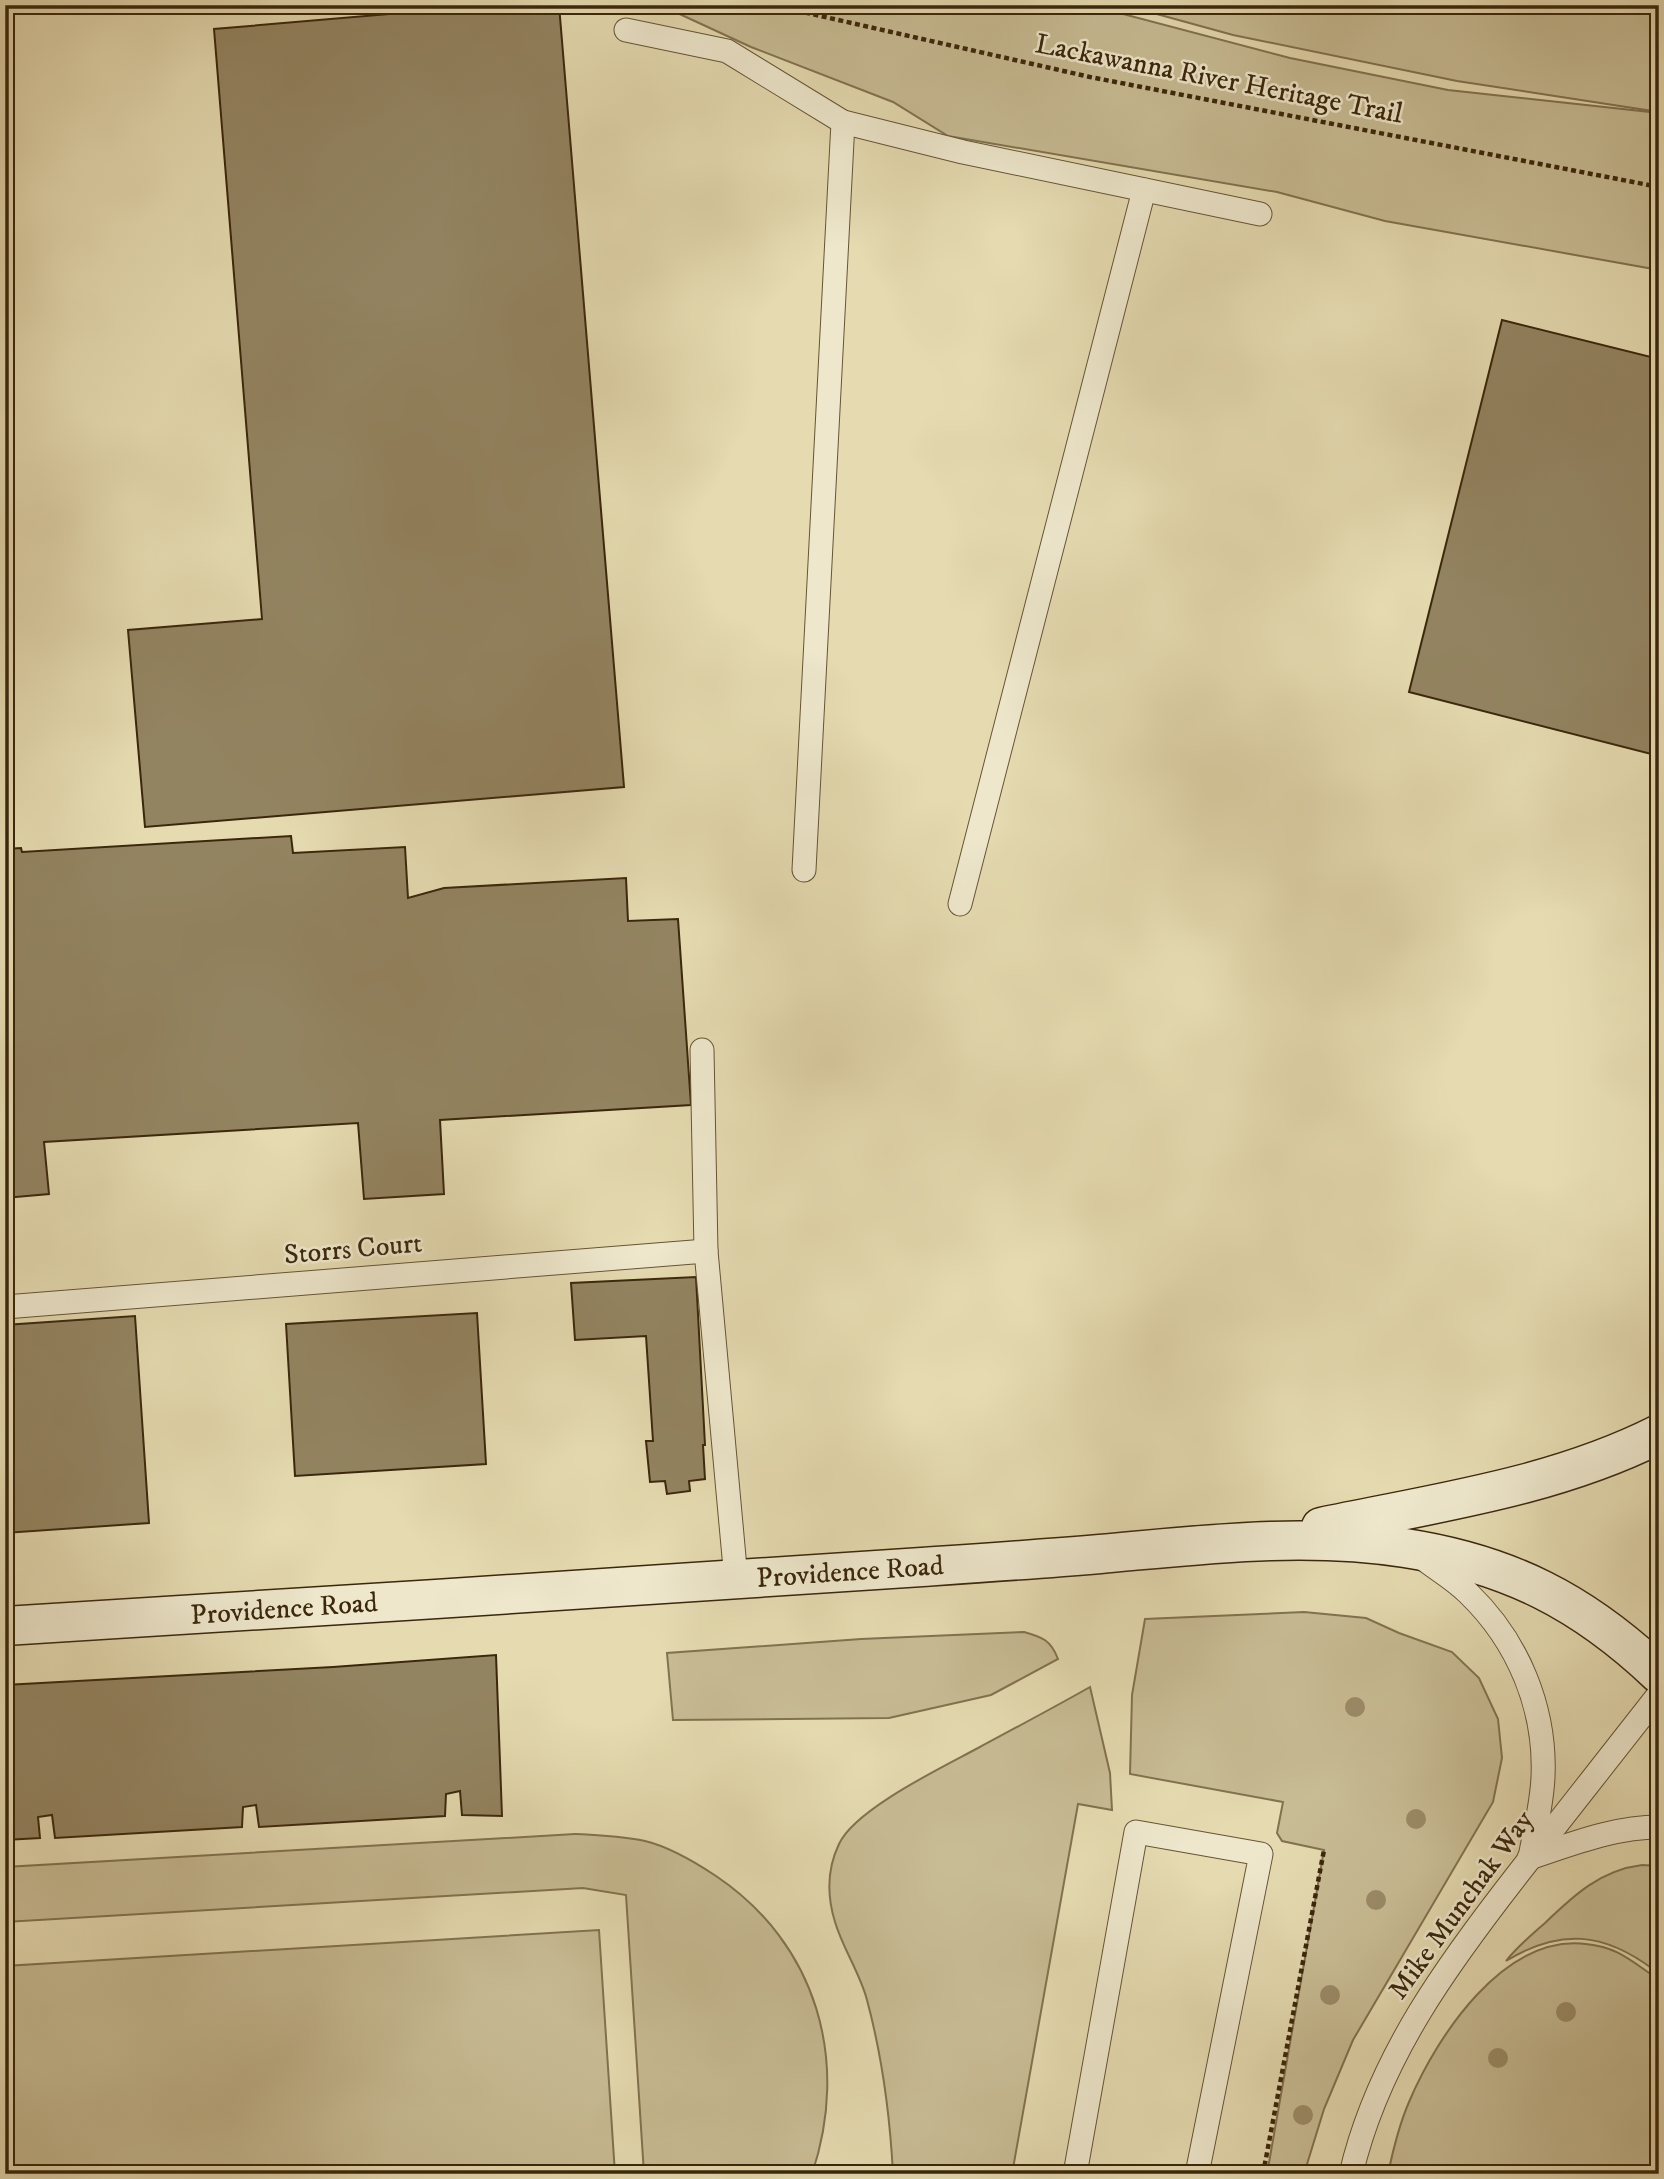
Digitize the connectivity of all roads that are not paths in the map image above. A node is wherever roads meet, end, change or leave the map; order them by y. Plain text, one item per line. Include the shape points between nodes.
1 (626, 30) dead end
2 (843, 122) junction
3 (1144, 190) junction
4 (1260, 214) dead end
5 (804, 870) dead end
6 (960, 904) dead end
7 (702, 1050) dead end
8 (706, 1251) junction
9 (5, 1307) edge
10 (1659, 1434) edge
11 (1253, 1541) junction
12 (1410, 1549) junction
13 (736, 1580) junction
14 (5, 1626) edge
15 (1659, 1674) edge
16 (1659, 1694) edge
17 (1659, 1828) edge
18 (1530, 1858) junction
19 (1075, 2174) edge
20 (1197, 2174) edge
21 (1351, 2174) edge

1 - 2 lane via 727,51
2 - 3 lane
2 - 5 lane
3 - 4 lane
3 - 6 lane
7 - 8 lane
8 - 9 lane, Storrs Court
8 - 13 lane
10 - 11 main road via 1550,1478
11 - 12 main road, Providence Road via 1362,1542
11 - 13 main road, Providence Road
12 - 15 main road, Providence Road via 1506,1573 1566,1601 1625,1642
12 - 18 lane via 1466,1591 1492,1619 1528,1683 1539,1718 1543,1777
13 - 14 main road, Providence Road
16 - 18 lane, Mike Munchak Way
17 - 18 lane via 1619,1830
18 - 21 lane, Mike Munchak Way via 1450,1962 1417,2014 1369,2113
19 - 20 lane via 1136,1832 1261,1854

